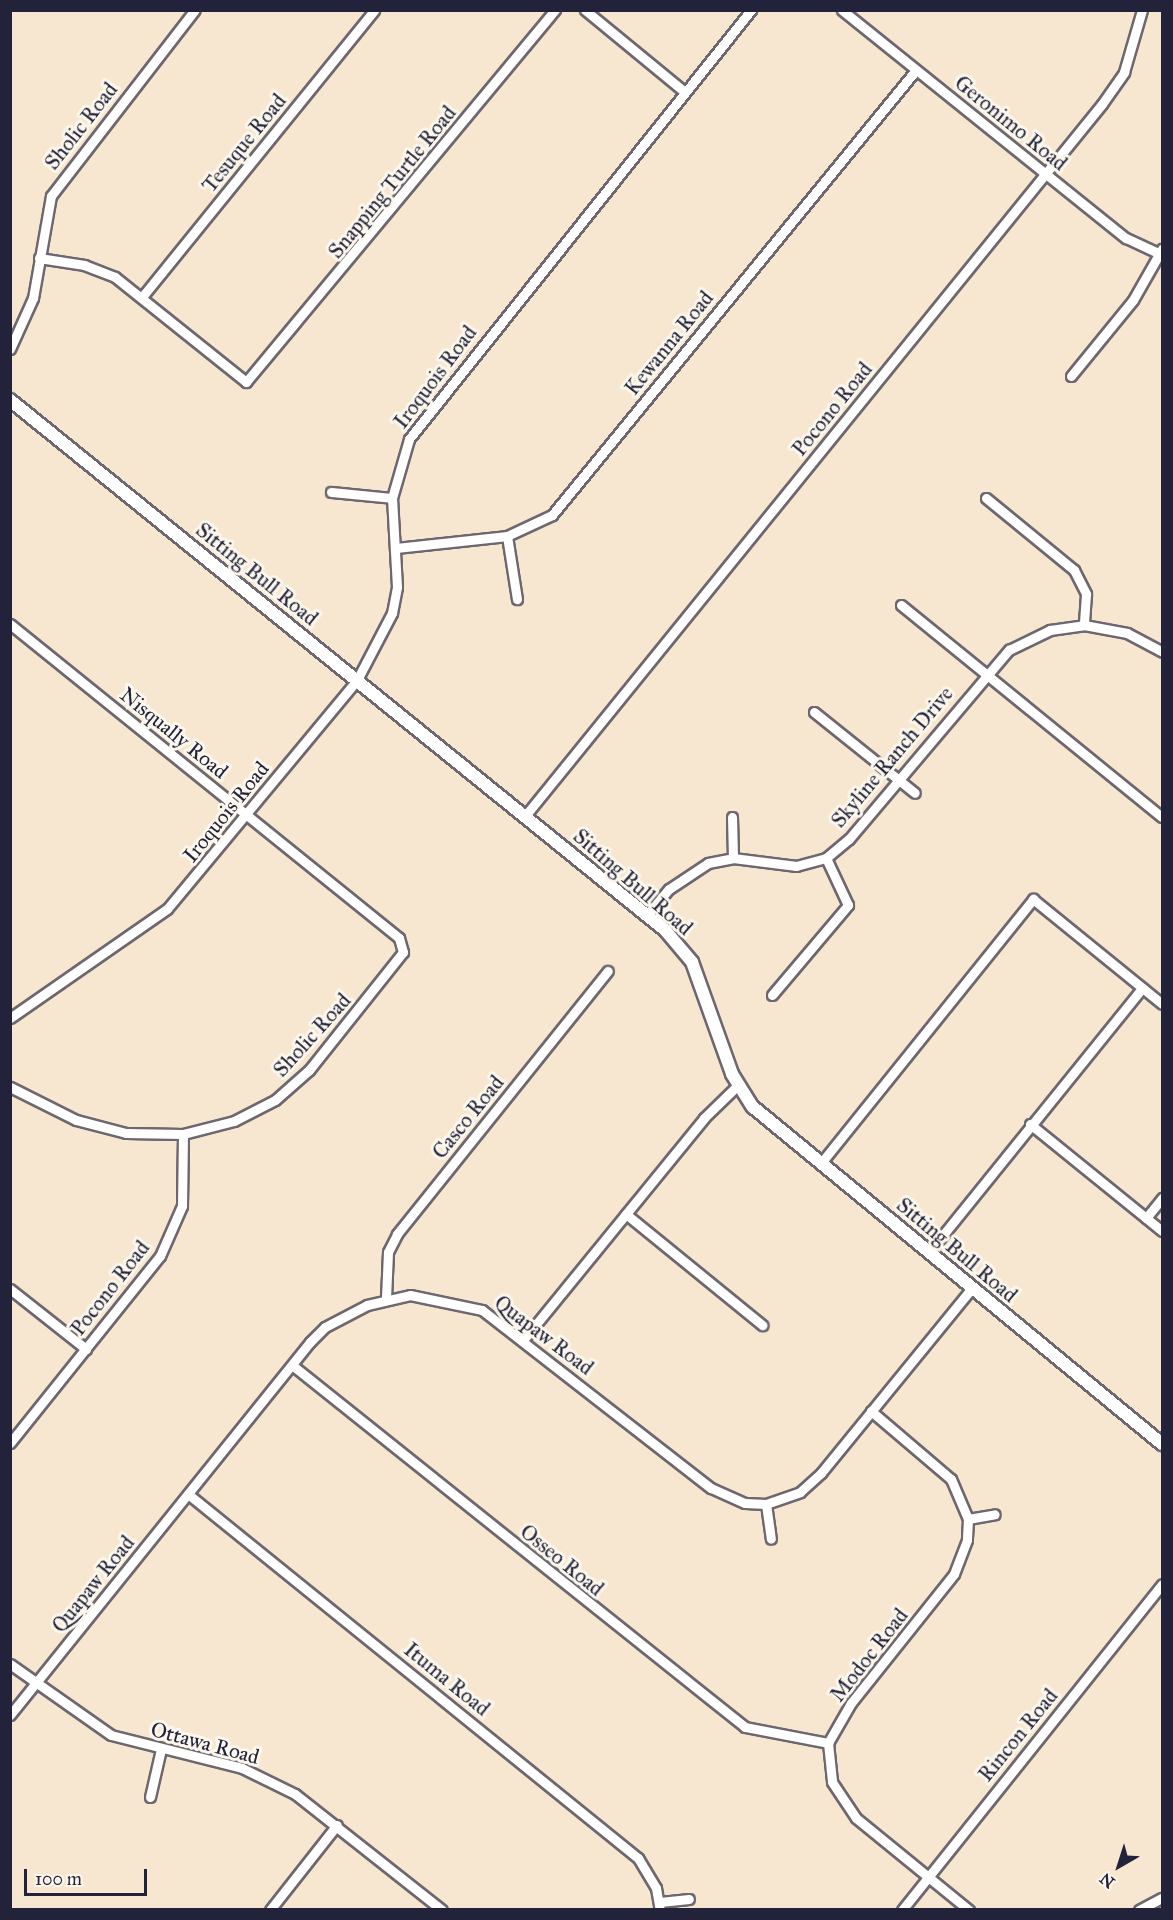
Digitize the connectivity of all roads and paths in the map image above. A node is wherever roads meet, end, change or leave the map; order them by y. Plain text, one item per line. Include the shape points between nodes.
1 (195, 10) edge
2 (374, 10) edge
3 (555, 10) edge
4 (585, 10) edge
5 (751, 10) edge
6 (842, 10) edge
7 (1142, 10) edge
8 (916, 70) junction
9 (685, 92) junction
10 (1045, 174) junction
11 (1161, 253) edge
12 (39, 258) junction
13 (142, 297) junction
14 (10, 349) edge
15 (1071, 376) dead end
16 (10, 400) edge
17 (331, 492) dead end
18 (393, 498) junction
19 (986, 498) dead end
20 (507, 536) junction
21 (396, 548) junction
22 (517, 599) dead end
23 (901, 605) dead end
24 (10, 624) edge
25 (1084, 625) junction
26 (1162, 652) edge
27 (985, 674) junction
28 (357, 680) junction
29 (814, 712) dead end
30 (898, 780) junction
31 (915, 793) dead end
32 (247, 816) junction
33 (525, 816) junction
34 (1162, 816) edge
35 (732, 817) dead end
36 (733, 858) junction
37 (826, 858) junction
38 (647, 915) junction
39 (399, 938) joint
40 (608, 971) dead end
41 (1142, 988) junction
42 (772, 995) dead end
43 (1162, 1004) edge
44 (10, 1018) edge
45 (737, 1086) junction
46 (10, 1087) edge
47 (1030, 1124) junction
48 (183, 1134) junction
49 (821, 1163) junction
50 (1162, 1198) edge
51 (626, 1214) junction
52 (1146, 1218) junction
53 (1162, 1231) edge
54 (930, 1251) junction
55 (10, 1289) edge
56 (971, 1289) junction
57 (386, 1298) junction
58 (762, 1325) dead end
59 (524, 1339) junction
60 (86, 1349) junction
61 (292, 1365) junction
62 (871, 1411) junction
63 (10, 1443) edge
64 (1162, 1444) edge
65 (188, 1494) junction
66 (766, 1504) junction
67 (995, 1514) dead end
68 (968, 1519) junction
69 (771, 1539) dead end
70 (1162, 1584) edge
71 (10, 1665) edge
72 (35, 1684) junction
73 (10, 1715) edge
74 (828, 1743) junction
75 (161, 1749) junction
76 (150, 1797) dead end
77 (337, 1825) junction
78 (928, 1877) junction
79 (1162, 1898) edge
80 (689, 1899) dead end
81 (660, 1906) edge
82 (270, 1910) edge
83 (442, 1910) edge
84 (902, 1910) edge
85 (969, 1910) edge
86 (1138, 1910) edge

1 - 12 street, Sholic Road via 66,171 51,196
2 - 13 street, Tesuque Road
3 - 13 street, Snapping Turtle Road via 257,376 246,382
4 - 9 street
5 - 9 street, Iroquois Road
6 - 8 street, Geronimo Road
7 - 10 street, Pocono Road via 1124,72
8 - 10 street, Geronimo Road
8 - 20 street, Kewanna Road via 552,515
9 - 18 street, Iroquois Road via 427,411 409,439
10 - 11 street, Geronimo Road via 1126,238
10 - 33 street, Pocono Road
11 - 15 street via 1133,300
12 - 13 street via 84,265 115,277
12 - 14 street, Sholic Road via 33,298
16 - 28 street, Sitting Bull Road
17 - 18 street
18 - 21 street, Iroquois Road
19 - 25 street via 1074,570 1086,594
20 - 21 street, Kewanna Road
20 - 22 street
21 - 28 street, Iroquois Road via 392,613
23 - 27 street
24 - 32 street, Nisqually Road
25 - 26 street, Skyline Ranch Drive via 1127,633
25 - 27 street, Skyline Ranch Drive via 1050,630 1009,650
27 - 30 street, Skyline Ranch Drive
27 - 34 street
28 - 32 street, Iroquois Road
28 - 33 street, Sitting Bull Road
29 - 30 street
30 - 31 street
30 - 37 street, Skyline Ranch Drive via 849,839
32 - 39 street, Nisqually Road
32 - 44 street, Iroquois Road via 167,909
33 - 38 street, Sitting Bull Road
35 - 36 street
36 - 37 street, Skyline Ranch Drive via 796,866
36 - 38 street, Skyline Ranch Drive via 708,863 682,879
37 - 42 street via 848,905
38 - 45 street, Sitting Bull Road via 692,962
39 - 48 street, Sholic Road via 399,962 295,1084 254,1113
40 - 57 street, Casco Road via 397,1234 388,1252
41 - 43 street
41 - 47 street
41 - 49 street via 1033,899
45 - 49 street, Sitting Bull Road via 753,1107
45 - 51 street via 704,1118
46 - 48 street, Sholic Road via 105,1128
47 - 52 street
47 - 54 street
48 - 60 street, Pocono Road via 186,1176 175,1228 145,1278
49 - 54 street, Sitting Bull Road
50 - 52 street
51 - 58 street
51 - 59 street
52 - 53 street
54 - 56 street, Sitting Bull Road
55 - 60 street
56 - 62 street
56 - 64 street, Sitting Bull Road
57 - 59 street, Quapaw Road via 458,1301 482,1310
57 - 61 street, Quapaw Road via 325,1327
59 - 66 street, Quapaw Road via 711,1488 745,1503
60 - 63 street, Pocono Road
61 - 65 street, Quapaw Road
61 - 74 street, Osseo Road via 746,1727
62 - 66 street via 808,1485
62 - 68 street via 951,1479
65 - 72 street, Quapaw Road
65 - 81 street, Ituma Road via 617,1839 650,1873
66 - 69 street
67 - 68 street
68 - 74 street, Modoc Road via 954,1574 851,1703
70 - 78 street, Rincon Road
71 - 72 street, Ottawa Road
72 - 73 street, Quapaw Road
72 - 75 street, Ottawa Road via 111,1735
74 - 78 street via 832,1782 856,1818
75 - 76 street
75 - 77 street, Ottawa Road via 268,1779
77 - 82 street
77 - 83 street, Ottawa Road
78 - 84 street, Rincon Road
78 - 85 street
79 - 86 street
80 - 81 street

